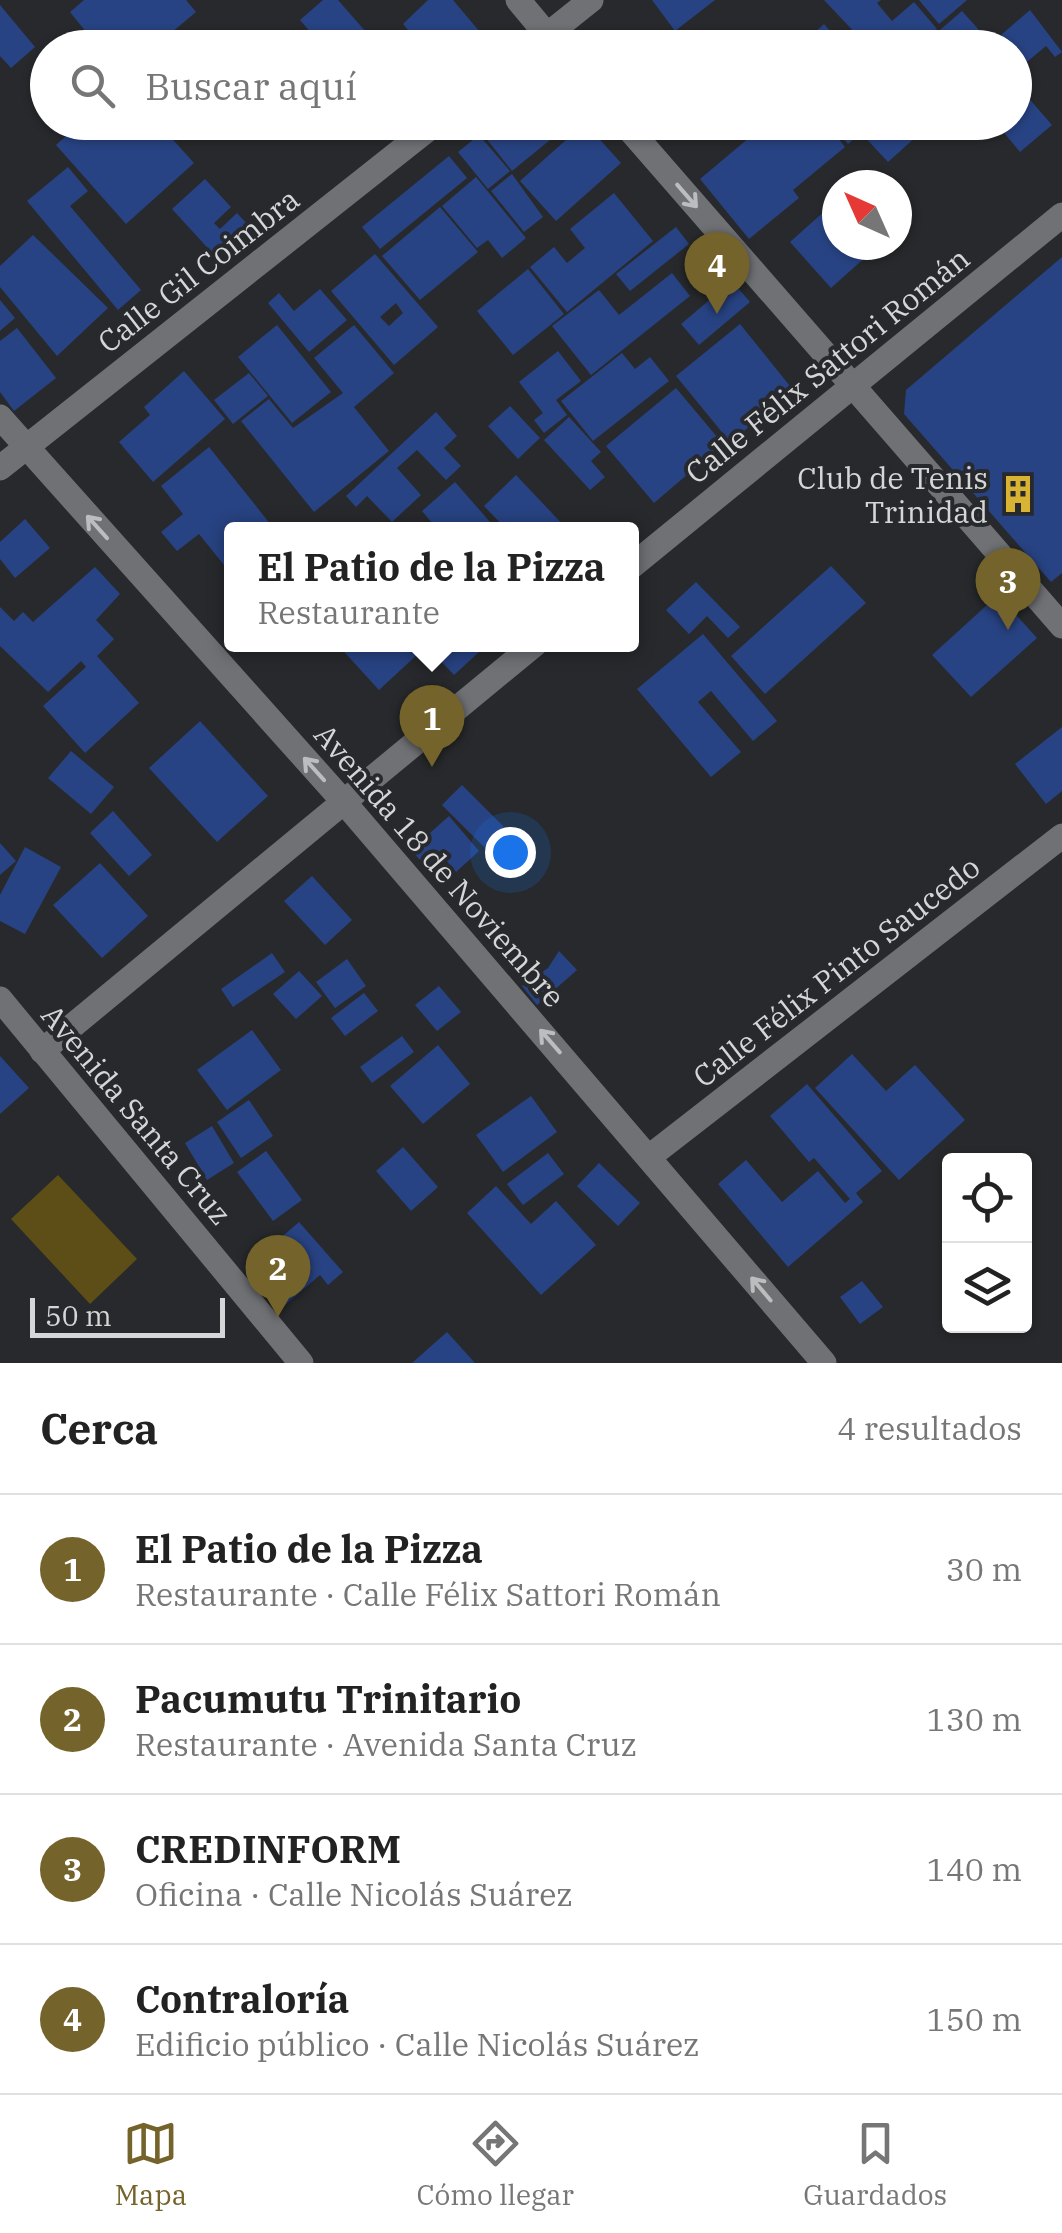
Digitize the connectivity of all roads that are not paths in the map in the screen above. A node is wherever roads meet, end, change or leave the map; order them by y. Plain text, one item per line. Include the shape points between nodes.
1 (518, 0) edge
2 (591, 0) edge
3 (538, 30) edge
4 (560, 30) edge
5 (413, 140) edge
6 (639, 140) edge
7 (1062, 216) edge
8 (852, 386) junction
9 (0, 417) edge
10 (26, 448) junction
11 (0, 468) edge
12 (639, 560) edge
13 (1062, 626) edge
14 (525, 652) edge
15 (342, 801) junction
16 (1062, 836) edge
17 (0, 998) edge
18 (42, 1050) junction
19 (649, 1157) junction
20 (302, 1363) edge
21 (824, 1363) edge

1 - 3 street
2 - 4 street
5 - 10 street, Calle Gil Coimbra
6 -> 8 street
7 - 8 street, Calle Félix Sattori Román
8 - 12 street, Calle Félix Sattori Román
8 - 13 street
9 - 10 street, Avenida 18 de Noviembre
10 - 11 street, Calle Gil Coimbra
15 -> 10 street, Avenida 18 de Noviembre
14 - 15 street
15 - 18 street
19 -> 15 street, Avenida 18 de Noviembre
16 - 19 street, Calle Félix Pinto Saucedo
17 - 18 street, Avenida Santa Cruz
18 - 20 street, Avenida Santa Cruz
21 -> 19 street, Avenida 18 de Noviembre

